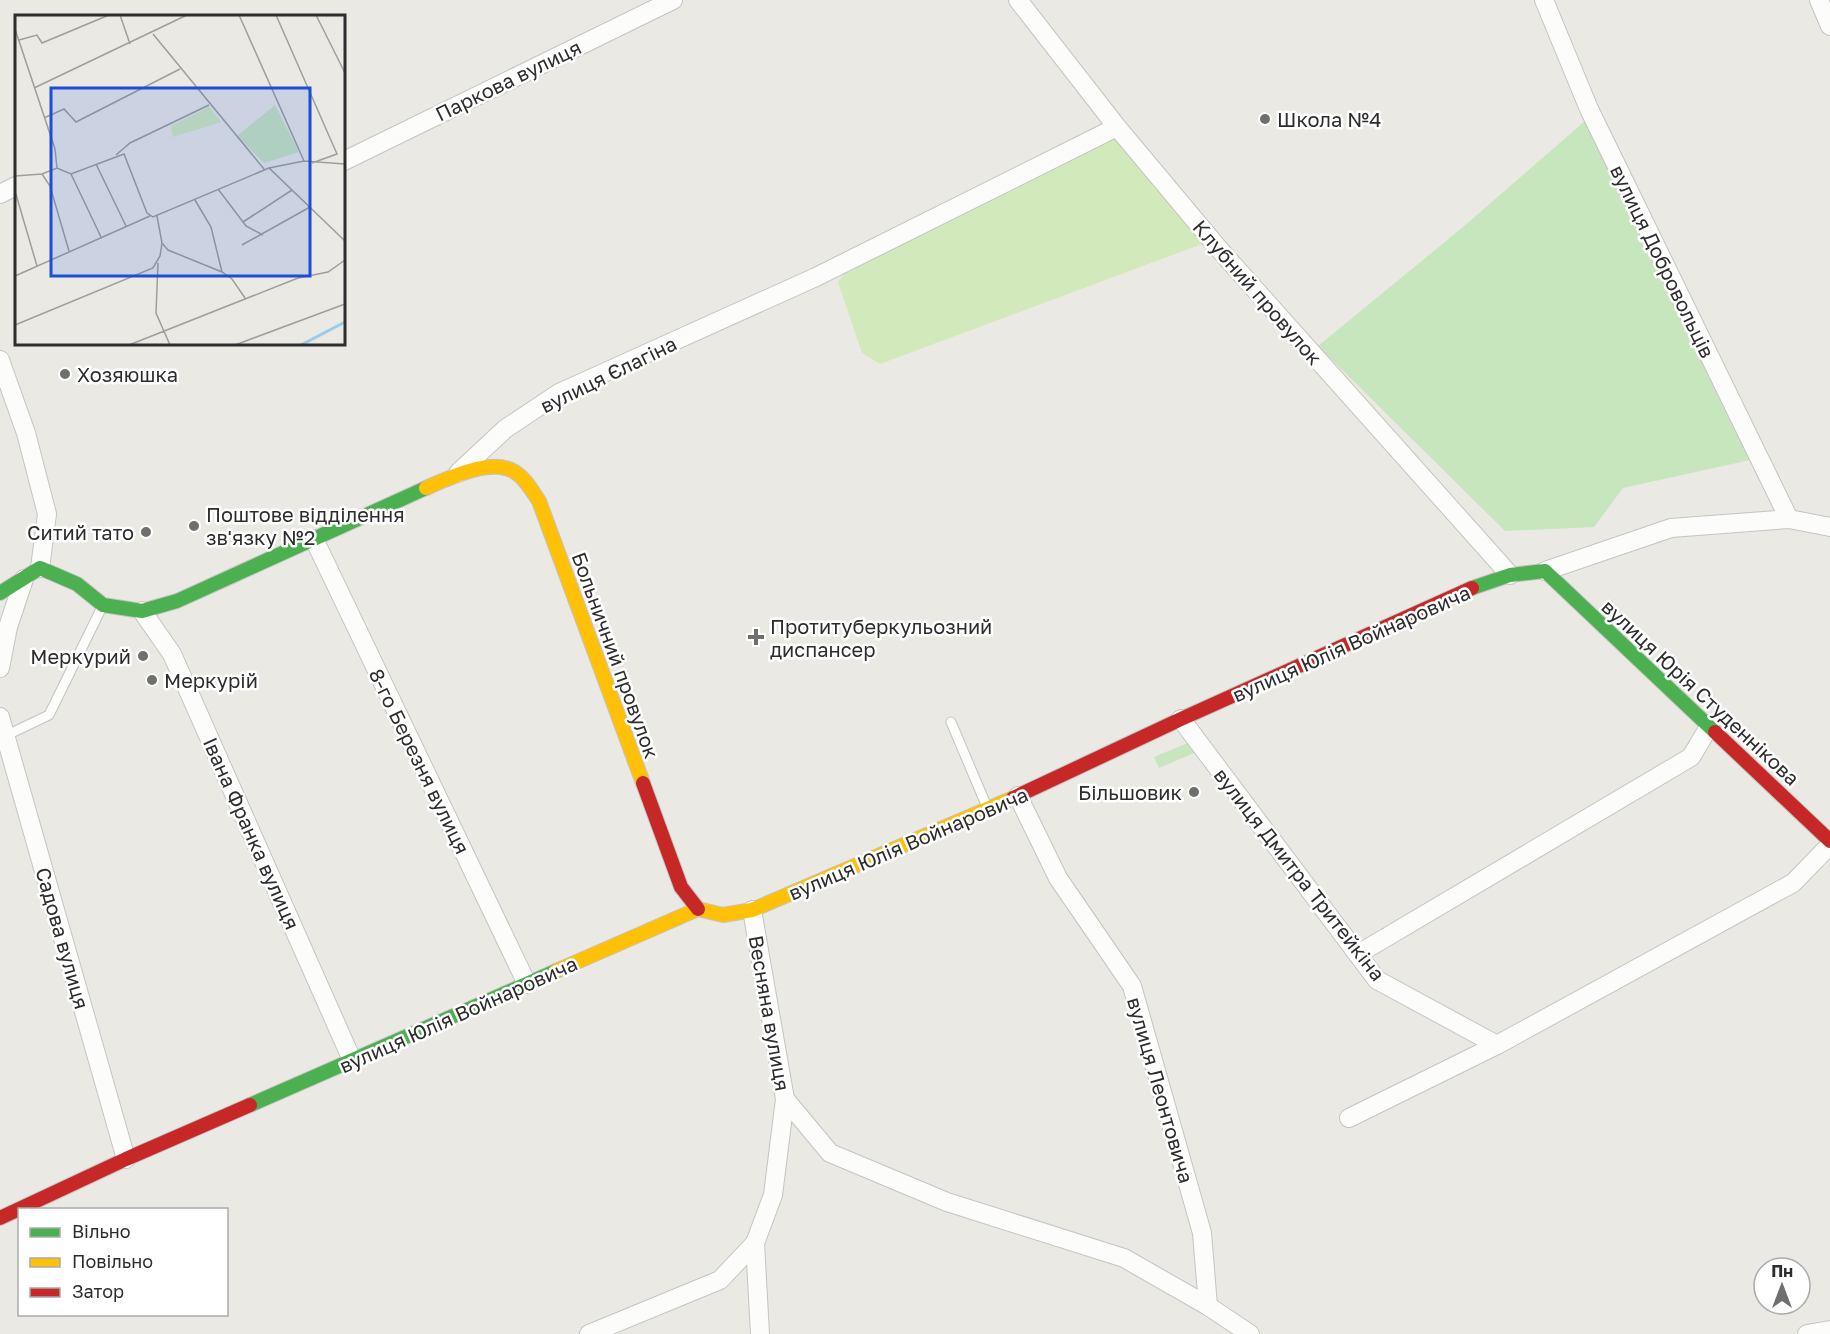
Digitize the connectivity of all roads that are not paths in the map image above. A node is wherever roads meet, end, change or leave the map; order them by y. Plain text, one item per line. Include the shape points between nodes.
1 (673, 0) edge
2 (1018, 0) edge
3 (1544, 0) edge
4 (1819, 0) edge
5 (1830, 26) edge
6 (1118, 127) junction
7 (345, 161) edge
8 (15, 186) edge
9 (0, 194) edge
10 (0, 360) edge
11 (457, 474) junction
12 (1789, 519) junction
13 (1830, 527) edge
14 (314, 539) junction
15 (40, 568) junction
16 (1545, 571) junction
17 (1510, 575) junction
18 (24, 579) junction
19 (0, 593) edge
20 (103, 605) junction
21 (142, 611) junction
22 (0, 668) edge
23 (0, 717) edge
24 (1182, 719) junction
25 (951, 722) dead end
26 (1709, 727) junction
27 (5, 736) junction
28 (1018, 796) junction
29 (988, 810) junction
30 (1830, 843) edge
31 (698, 909) junction
32 (752, 910) junction
33 (1358, 954) junction
34 (527, 984) junction
35 (1497, 1045) junction
36 (352, 1060) junction
37 (785, 1099) junction
38 (1349, 1118) dead end
39 (126, 1159) junction
40 (21, 1208) edge
41 (18, 1210) edge
42 (0, 1218) edge
43 (755, 1243) junction
44 (1208, 1306) junction
45 (1830, 1330) edge
46 (589, 1334) edge
47 (760, 1334) edge
48 (1250, 1334) edge
49 (1807, 1334) edge

1 - 7 street, Паркова вулиця
2 - 6 street, Клубний провулок
3 - 12 street, вулиця Добровольців via 1589,109
4 - 5 street
6 - 11 street, вулиця Єлагіна via 816,277 559,393 505,429
6 - 17 street, Клубний провулок via 1219,249
8 - 9 street
10 - 15 street via 26,433 47,514
11 - 14 main road, вулиця Єлагіна
11 - 31 main road, Больничний провулок via 491,467 514,470 539,501 681,887
12 - 13 street, вулиця Юлія Войнаровича
12 - 16 street, вулиця Юлія Войнаровича via 1671,528
14 - 21 main road, вулиця Єлагіна via 177,601
14 - 34 street, 8-го Березня вулиця
15 - 18 main road
15 - 20 main road via 77,584
16 - 17 main road, вулиця Юлія Войнаровича
16 - 26 main road, вулиця Юрія Студеннікова
17 - 24 main road, вулиця Юлія Войнаровича via 1477,586
18 - 19 main road
18 - 22 street
20 - 21 main road, вулиця Єлагіна
20 - 27 lane via 49,715
21 - 36 street, Івана Франка вулиця via 172,654
23 - 27 street, Садова вулиця
24 - 28 main road, вулиця Юлія Войнаровича
24 - 33 street, вулиця Дмитра Тритейкіна
25 - 29 lane
26 - 30 main road, вулиця Юрія Студеннікова
26 - 33 street via 1690,757
27 - 39 street, Садова вулиця
28 - 29 main road, вулиця Юлія Войнаровича
28 - 44 street, вулиця Леонтовича via 1058,878 1132,986 1202,1233
29 - 32 main road, вулиця Юлія Войнаровича
30 - 35 street via 1793,883
31 - 32 main road, вулиця Юлія Войнаровича via 723,915
31 - 34 main road, вулиця Юлія Войнаровича
32 - 37 street, Весняна вулиця
33 - 35 street, вулиця Дмитра Тритейкіна via 1377,980
34 - 36 main road, вулиця Юлія Войнаровича
35 - 38 street
36 - 39 main road, вулиця Юлія Войнаровича
37 - 43 street, Весняна вулиця via 773,1195
37 - 44 street via 830,1153 947,1202 1124,1258
39 - 40 main road, вулиця Юлія Войнаровича
41 - 42 main road, вулиця Юлія Войнаровича
43 - 46 street, Весняна вулиця via 720,1280
43 - 47 street
44 - 48 street
45 - 49 street

